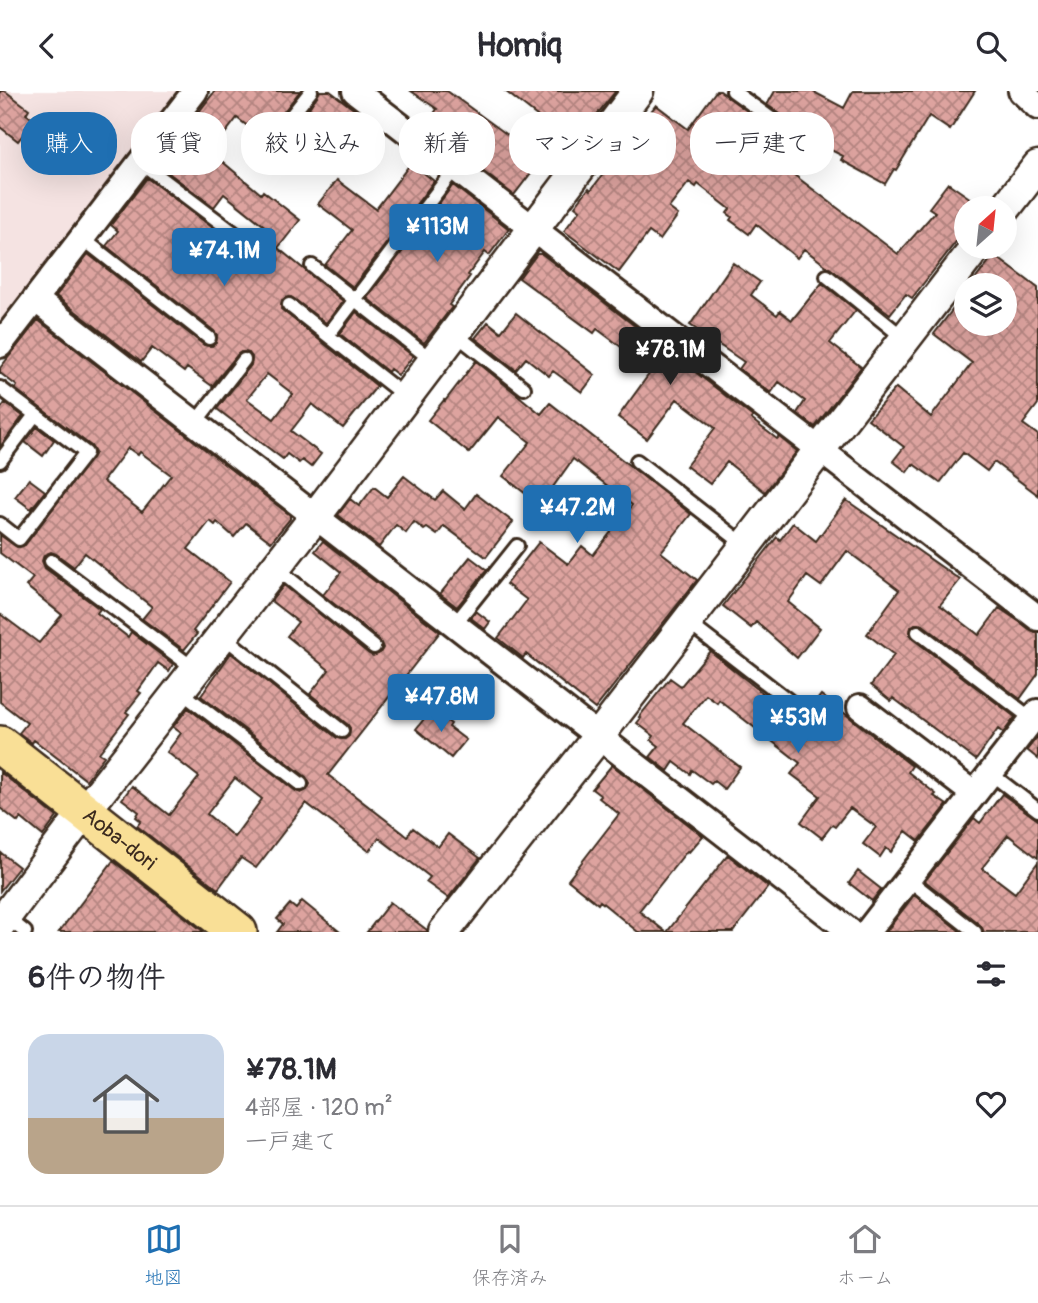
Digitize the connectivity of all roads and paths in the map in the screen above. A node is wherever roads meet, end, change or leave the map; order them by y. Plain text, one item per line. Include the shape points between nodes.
1 (195, 91) edge
2 (311, 91) edge
3 (355, 91) edge
4 (638, 91) edge
5 (733, 91) edge
6 (1021, 91) edge
7 (1038, 107) edge
8 (179, 112) edge
9 (294, 112) edge
10 (762, 112) edge
11 (399, 124) edge
12 (1038, 166) edge
13 (131, 174) edge
14 (157, 175) edge
15 (451, 175) edge
16 (467, 175) edge
17 (1015, 196) edge
18 (533, 229) junction
19 (82, 238) junction
20 (967, 259) edge
21 (270, 260) dead end
22 (312, 266) dead end
23 (827, 276) dead end
24 (35, 299) junction
25 (355, 299) junction
26 (289, 305) dead end
27 (454, 333) junction
28 (328, 335) junction
29 (209, 338) dead end
30 (905, 339) junction
31 (0, 345) edge
32 (244, 360) dead end
33 (433, 361) junction
34 (0, 388) edge
35 (524, 388) dead end
36 (406, 397) junction
37 (35, 415) junction
38 (195, 423) junction
39 (820, 450) junction
40 (637, 460) dead end
41 (0, 461) edge
42 (315, 517) junction
43 (0, 524) edge
44 (517, 546) dead end
45 (746, 546) junction
46 (51, 561) dead end
47 (275, 568) junction
48 (1038, 618) edge
49 (687, 622) junction
50 (454, 625) junction
51 (918, 632) dead end
52 (223, 636) junction
53 (374, 646) dead end
54 (189, 681) junction
55 (860, 707) dead end
56 (801, 710) dead end
57 (1035, 716) edge
58 (342, 731) dead end
59 (598, 737) junction
60 (0, 745) edge
61 (990, 773) junction
62 (301, 785) dead end
63 (974, 794) junction
64 (1038, 810) edge
65 (85, 811) junction
66 (908, 880) junction
67 (6, 923) edge
68 (224, 925) edge
69 (444, 932) edge
70 (851, 932) edge
71 (867, 932) edge
72 (975, 932) edge

1 - 8 street
2 - 9 lane
3 - 11 street
4 - 18 street
5 - 10 lane
6 - 7 street
12 - 17 street
13 - 19 street
14 - 21 lane
15 - 25 lane
16 - 18 street
18 - 27 street
18 - 39 street
19 - 24 street
19 - 29 lane
20 - 30 street
22 - 25 lane
23 - 30 lane
24 - 31 street
24 - 38 street
25 - 28 lane
25 - 33 lane
26 - 28 lane
27 - 33 street
27 - 35 lane
28 - 36 lane
30 - 39 street
32 - 38 lane
33 - 36 street
34 - 37 lane
36 - 42 street
37 - 41 lane
37 - 43 lane via 86,453 19,539
38 - 42 street
39 - 45 street
39 - 48 street
40 - 45 lane
42 - 47 street
42 - 50 street
44 - 50 lane
45 - 49 street
46 - 54 lane
47 - 52 street
47 - 53 lane
49 - 56 lane
49 - 59 street
50 - 59 street
51 - 57 lane
52 - 54 street
52 - 58 lane
54 - 62 lane
54 - 65 street
55 - 63 street
57 - 61 street
59 - 69 street
59 - 70 street
60 - 65 main road, Aoba-dori
61 - 63 street
61 - 64 lane
63 - 66 street
65 - 67 street
65 - 68 main road, Aoba-dori
66 - 71 street
66 - 72 lane

